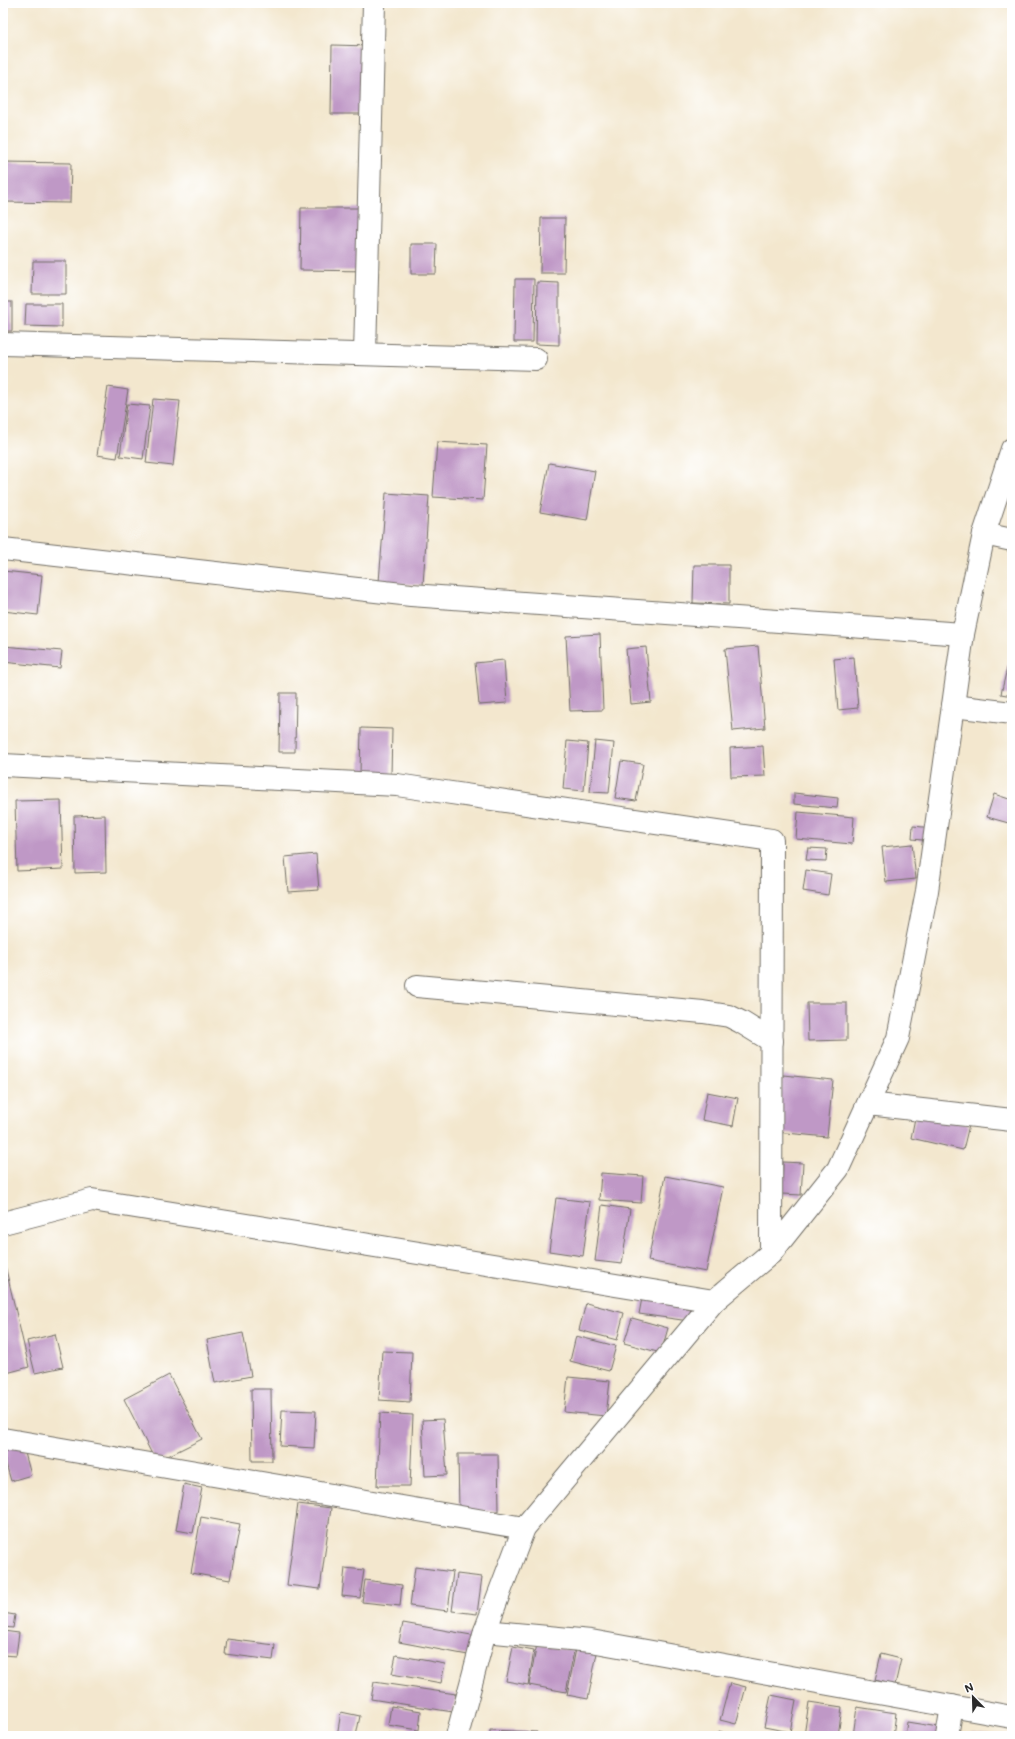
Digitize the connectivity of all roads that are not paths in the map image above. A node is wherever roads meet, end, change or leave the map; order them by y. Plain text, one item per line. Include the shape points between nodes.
1 (374, 3) edge
2 (3, 344) edge
3 (365, 354) junction
4 (536, 359) dead end
5 (1012, 449) edge
6 (984, 534) junction
7 (1012, 540) edge
8 (3, 549) edge
9 (964, 634) junction
10 (953, 706) junction
11 (1012, 713) edge
12 (3, 765) edge
13 (417, 986) dead end
14 (772, 1042) junction
15 (868, 1104) junction
16 (1012, 1120) edge
17 (3, 1223) edge
18 (771, 1253) junction
19 (714, 1301) junction
20 (3, 1439) edge
21 (524, 1528) junction
22 (485, 1631) junction
23 (952, 1706) junction
24 (1012, 1717) edge
25 (457, 1736) edge
26 (947, 1736) edge

1 - 3 street
2 - 3 street
3 - 4 street
5 - 6 street
6 - 7 street
6 - 9 street
8 - 9 street via 411,595
9 - 10 street
10 - 11 street
10 - 15 street via 927,891 898,1038
12 - 14 street via 397,785 772,840
13 - 14 street via 729,1016
14 - 18 street
15 - 16 street
15 - 18 street via 838,1169
17 - 19 street via 92,1200
18 - 19 street
19 - 21 street
20 - 21 street
21 - 22 street
22 - 23 street via 591,1641
22 - 25 street
23 - 24 street
23 - 26 street

